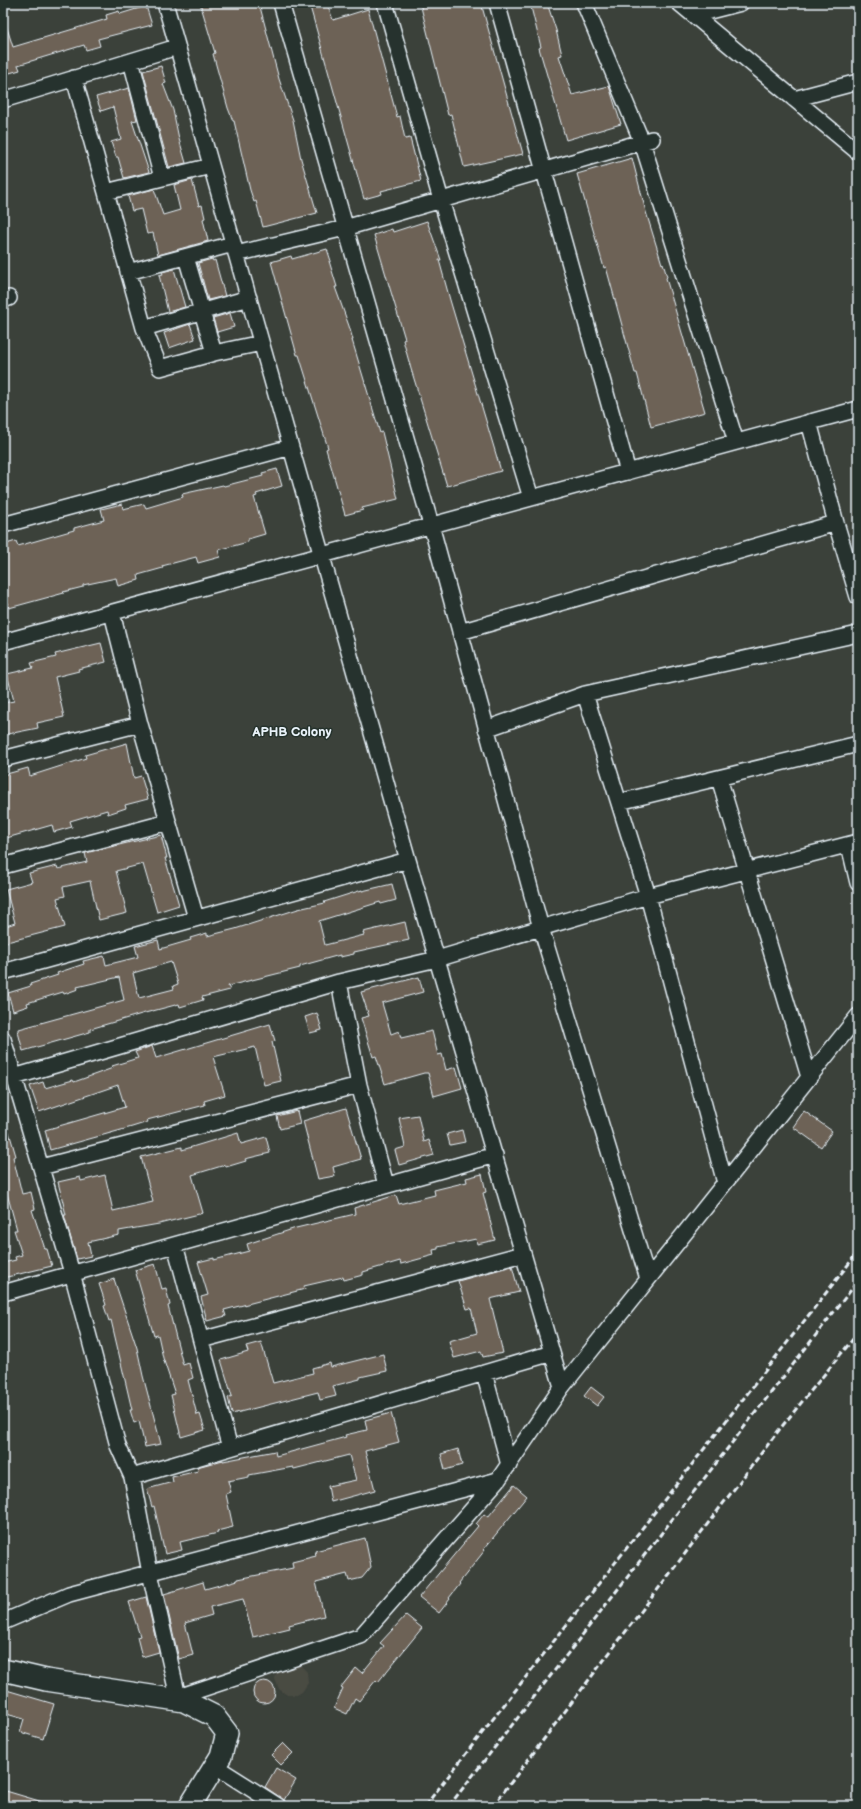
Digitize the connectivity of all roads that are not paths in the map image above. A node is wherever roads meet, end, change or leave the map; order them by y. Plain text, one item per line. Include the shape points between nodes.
1 (165, 3) edge
2 (281, 3) edge
3 (385, 3) edge
4 (497, 3) edge
5 (584, 3) edge
6 (679, 3) edge
7 (740, 3) edge
8 (694, 15) junction
9 (177, 47) junction
10 (131, 61) junction
11 (74, 78) junction
12 (858, 82) edge
13 (794, 99) junction
14 (3, 100) edge
15 (647, 141) junction
16 (858, 152) edge
17 (211, 166) junction
18 (543, 171) junction
19 (162, 178) junction
20 (106, 192) junction
21 (441, 200) junction
22 (345, 228) junction
23 (235, 249) junction
24 (186, 257) junction
25 (128, 272) junction
26 (249, 298) junction
27 (201, 312) junction
28 (144, 328) junction
29 (262, 343) junction
30 (214, 353) junction
31 (858, 409) edge
32 (809, 422) junction
33 (736, 442) junction
34 (291, 447) junction
35 (628, 472) junction
36 (531, 498) junction
37 (836, 523) junction
38 (3, 525) edge
39 (431, 526) junction
40 (322, 555) junction
41 (858, 597) edge
42 (112, 613) junction
43 (460, 632) junction
44 (858, 634) edge
45 (3, 642) edge
46 (585, 694) junction
47 (140, 724) junction
48 (486, 729) junction
49 (858, 744) edge
50 (3, 759) edge
51 (719, 778) junction
52 (619, 802) junction
53 (168, 822) junction
54 (853, 843) edge
55 (408, 860) junction
56 (3, 866) edge
57 (746, 871) junction
58 (858, 883) edge
59 (648, 896) junction
60 (196, 918) junction
61 (541, 928) junction
62 (437, 959) junction
63 (3, 972) edge
64 (339, 982) junction
65 (858, 1016) edge
66 (3, 1039) edge
67 (14, 1077) junction
68 (809, 1077) junction
69 (359, 1085) junction
70 (495, 1155) junction
71 (41, 1167) junction
72 (725, 1183) junction
73 (386, 1185) junction
74 (174, 1245) junction
75 (523, 1254) junction
76 (72, 1273) junction
77 (648, 1279) junction
78 (3, 1293) edge
79 (201, 1340) junction
80 (552, 1353) junction
81 (484, 1373) junction
82 (562, 1387) junction
83 (230, 1448) junction
84 (509, 1465) junction
85 (132, 1476) junction
86 (498, 1480) junction
87 (150, 1573) junction
88 (3, 1622) edge
89 (3, 1670) edge
90 (174, 1698) junction
91 (215, 1766) junction
92 (190, 1806) edge
93 (278, 1806) edge

1 - 9 street
2 - 22 street
3 - 21 street
4 - 18 street
5 - 15 street
6 - 8 street
7 - 8 street
8 - 13 street
9 - 10 street
9 - 17 street
10 - 11 street
10 - 19 street
11 - 14 street
11 - 20 street
12 - 13 street
13 - 16 street
15 - 18 street
15 - 33 street
17 - 19 street
17 - 23 street
18 - 21 street
18 - 35 street
19 - 20 street
20 - 25 street
21 - 22 street
21 - 36 street
22 - 23 street
22 - 39 street
23 - 24 street
23 - 26 street
24 - 25 street
24 - 27 street
25 - 28 street
26 - 27 street
26 - 29 street
27 - 28 street
27 - 30 street
28 - 30 street via 160,368
29 - 30 street
29 - 34 street
31 - 32 street
32 - 33 street
32 - 37 street
33 - 35 street
34 - 38 street
34 - 40 street
35 - 36 street
36 - 39 street
37 - 41 street
37 - 43 street
39 - 40 street
39 - 43 street
40 - 42 street
40 - 55 street
42 - 45 street
42 - 47 street
43 - 48 street
44 - 46 street
46 - 48 street
46 - 52 street
47 - 50 street
47 - 53 street
48 - 61 street
49 - 51 street
51 - 52 street
51 - 57 street
52 - 59 street
53 - 56 street
53 - 60 street
54 - 57 street
54 - 58 street
55 - 60 street
55 - 62 street
57 - 59 street
57 - 68 street
59 - 61 street
59 - 72 street
60 - 63 street
61 - 62 street
61 - 77 street
62 - 64 street
62 - 70 street
64 - 67 street
64 - 69 street
65 - 68 street
66 - 67 street
67 - 71 street
68 - 72 street
69 - 71 street
69 - 73 street
70 - 73 street
70 - 75 street
71 - 76 street
72 - 77 street
73 - 74 street
74 - 76 street
74 - 79 street
75 - 79 street
75 - 80 street
76 - 78 street
76 - 85 street via 118,1446
77 - 82 street
79 - 83 street
80 - 81 street
80 - 82 street
81 - 83 street
81 - 84 street
82 - 84 street
83 - 85 street
84 - 86 street
85 - 87 street
86 - 87 street
86 - 90 street via 361,1636
87 - 88 street via 69,1594
87 - 90 street
89 - 90 street via 46,1680
90 - 91 street via 214,1716 227,1733 221,1756
91 - 92 street
91 - 93 street

